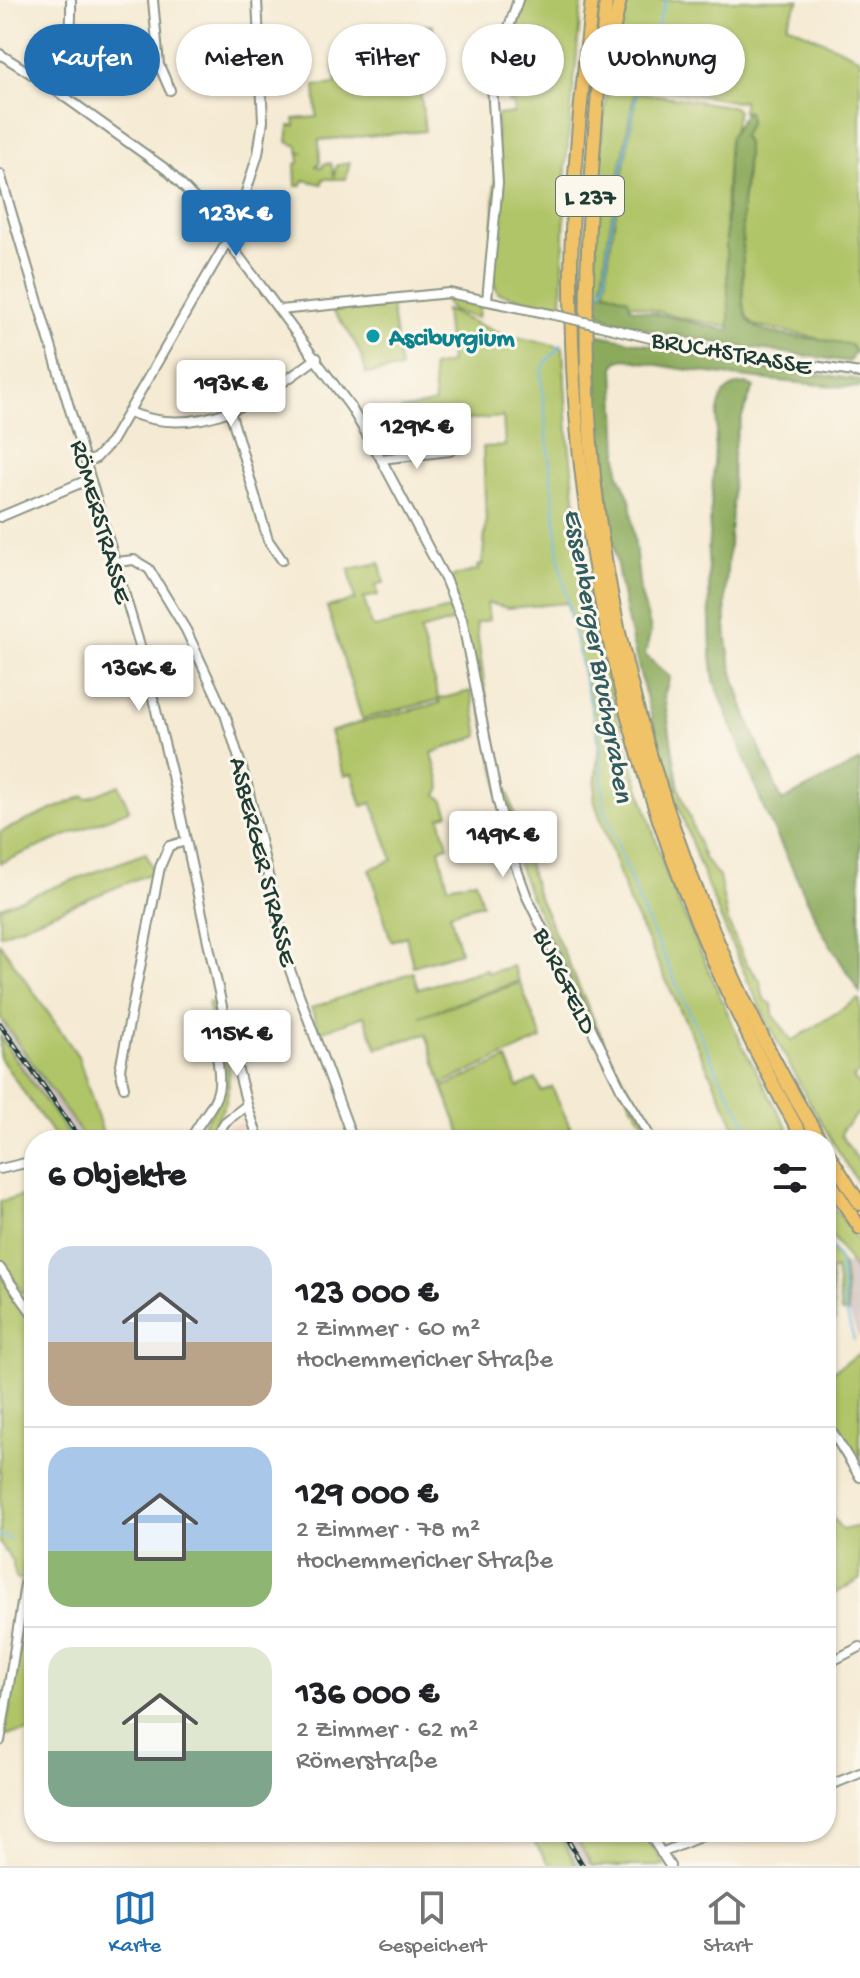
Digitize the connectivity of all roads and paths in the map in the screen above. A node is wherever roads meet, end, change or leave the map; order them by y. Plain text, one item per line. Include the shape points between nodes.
1 (71, 0) edge
2 (153, 0) edge
3 (257, 0) edge
4 (518, 0) edge
5 (592, 0) edge
6 (606, 0) edge
7 (620, 0) edge
8 (72, 24) edge
9 (604, 24) edge
10 (615, 24) edge
11 (0, 54) edge
12 (24, 69) edge
13 (170, 90) dead end
14 (64, 96) edge
15 (598, 96) edge
16 (0, 174) edge
17 (228, 240) junction
18 (487, 300) junction
19 (280, 310) junction
20 (317, 358) junction
21 (860, 373) edge
22 (230, 411) junction
23 (129, 412) junction
24 (450, 451) dead end
25 (381, 459) junction
26 (86, 462) junction
27 (90, 479) junction
28 (0, 517) edge
29 (282, 560) dead end
30 (116, 562) junction
31 (186, 841) junction
32 (201, 1016) dead end
33 (124, 1087) dead end
34 (247, 1105) junction
35 (196, 1130) edge
36 (220, 1130) edge
37 (256, 1130) edge
38 (349, 1130) edge
39 (646, 1130) edge
40 (798, 1130) edge
41 (815, 1130) edge
42 (24, 1163) edge
43 (836, 1166) edge
44 (0, 1169) edge
45 (836, 1191) edge
46 (860, 1204) edge
47 (860, 1228) edge
48 (0, 1268) edge
49 (24, 1302) edge
50 (836, 1447) edge
51 (860, 1477) edge
52 (24, 1584) edge
53 (860, 1647) edge
54 (836, 1659) edge
55 (0, 1741) edge
56 (860, 1773) edge
57 (836, 1783) edge
58 (654, 1842) edge
59 (688, 1842) edge
60 (661, 1853) junction
61 (670, 1866) edge

1 - 8 street
2 - 13 street via 159,65
3 - 17 street via 261,137
4 - 18 street via 492,85 498,183
5 - 40 highway, L 237 via 578,131 571,281 575,408 596,580 626,715 676,872 723,987
6 - 9 highway, L 237
7 - 10 highway
11 - 12 street, BURGFELD
14 - 17 street, BURGFELD via 167,170
15 - 41 highway, L 237 via 587,369 590,432 620,632 659,782 701,899 743,998
16 - 26 street, RÖMERSTRASSE
17 - 19 street, BURGFELD
17 - 23 street
18 - 19 street, BRUCHSTRASSE via 433,292
18 - 21 street, BRUCHSTRASSE, bridge via 683,346
19 - 20 street, BURGFELD
20 - 22 street
20 - 25 street, BURGFELD
22 - 23 street via 176,423
22 - 29 street via 268,540
23 - 26 street via 100,455
24 - 25 street
25 - 39 street, BURGFELD via 462,619 492,776 520,878
26 - 27 street, RÖMERSTRASSE
27 - 28 street
27 - 30 street, RÖMERSTRASSE
30 - 31 street, RÖMERSTRASSE
30 - 38 street, ASBERGER STRASSE via 144,565 186,630 212,685 247,784 290,970
31 - 33 street via 169,846 160,867 120,1069
31 - 34 street, RÖMERSTRASSE
32 - 35 street via 210,1026 221,1077 216,1100
34 - 36 street
34 - 37 street, RÖMERSTRASSE
42 - 44 street
43 - 46 highway
45 - 47 highway
48 - 49 street
50 - 51 street
52 - 55 street
53 - 54 street
56 - 57 street
58 - 60 street
59 - 60 street
60 - 61 street

